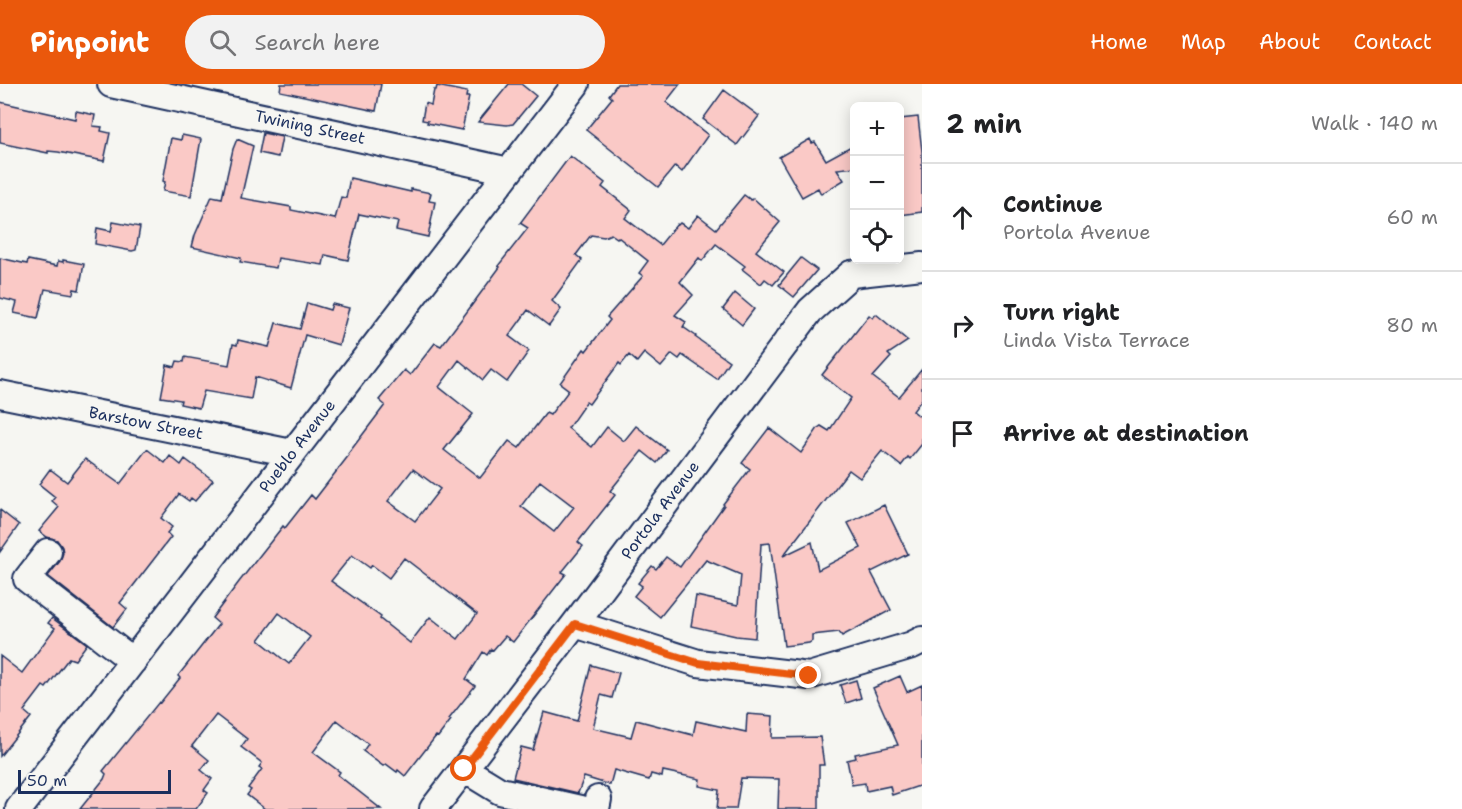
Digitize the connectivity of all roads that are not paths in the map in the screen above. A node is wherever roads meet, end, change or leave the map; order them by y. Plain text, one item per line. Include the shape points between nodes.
1 (111, 84) edge
2 (576, 84) edge
3 (148, 88) edge
4 (509, 171) junction
5 (922, 266) edge
6 (0, 394) edge
7 (292, 453) junction
8 (48, 552) dead end
9 (575, 624) junction
10 (922, 640) edge
11 (133, 661) junction
12 (464, 769) junction
13 (591, 806) edge
14 (19, 809) edge
15 (433, 809) edge

1 - 3 street, Twining Street
2 - 4 street, Pueblo Avenue
3 - 4 street, Twining Street
4 - 7 street, Pueblo Avenue
5 - 9 street, Portola Avenue via 851,274 810,311
6 - 7 street, Barstow Street
7 - 11 street, Pueblo Avenue
8 - 11 street via 27,579
9 - 10 street via 698,663 809,676
9 - 12 street, Portola Avenue
11 - 14 street, Pueblo Avenue
12 - 13 street via 500,791
12 - 15 street, Portola Avenue

